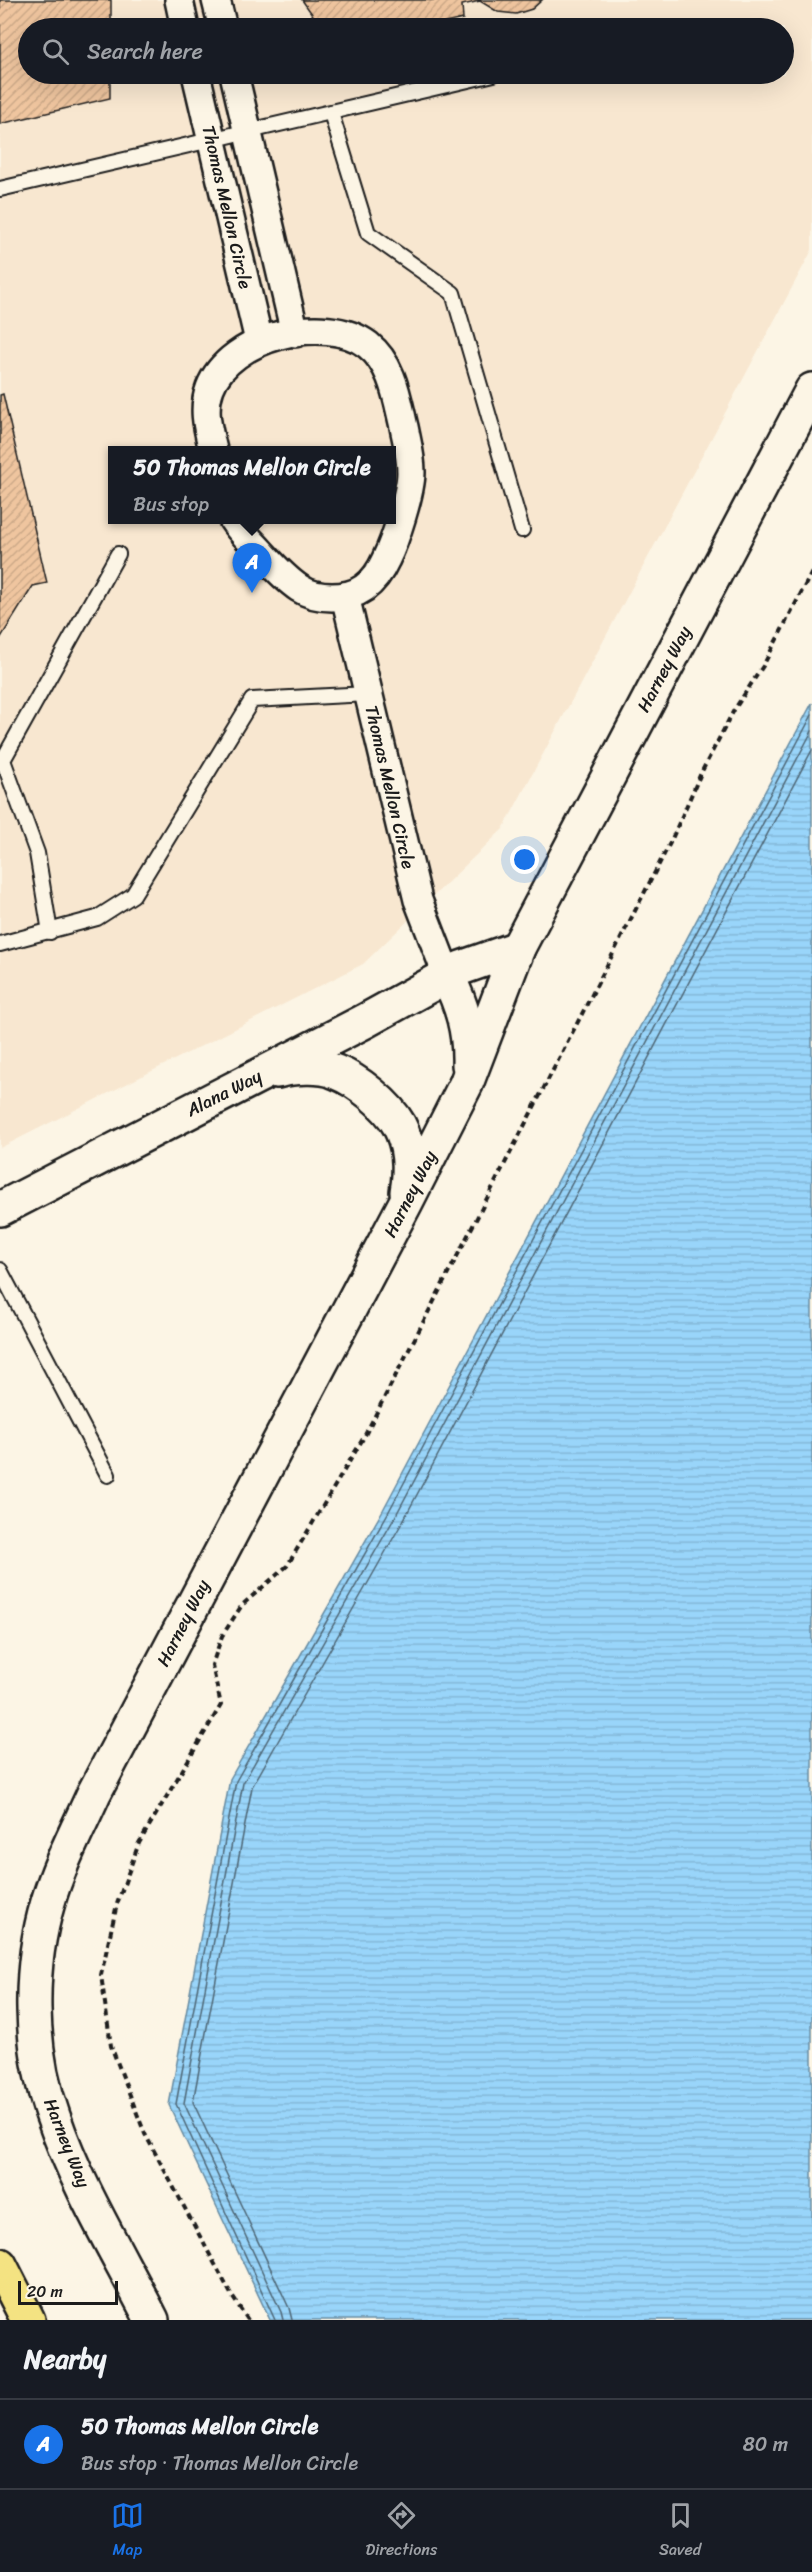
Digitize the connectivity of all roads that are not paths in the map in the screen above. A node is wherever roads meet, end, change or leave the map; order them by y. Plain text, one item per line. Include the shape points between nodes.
1 (179, 0) edge
2 (216, 0) edge
3 (183, 18) edge
4 (220, 18) edge
5 (198, 84) edge
6 (236, 84) edge
7 (451, 84) edge
8 (331, 112) junction
9 (247, 132) junction
10 (211, 141) junction
11 (0, 189) edge
12 (295, 333) junction
13 (259, 341) junction
14 (812, 390) edge
15 (212, 446) edge
16 (237, 524) edge
17 (522, 530) dead end
18 (118, 554) dead end
19 (345, 596) junction
20 (368, 694) junction
21 (50, 932) junction
22 (0, 944) edge
23 (518, 948) junction
24 (447, 975) junction
25 (252, 1078) junction
26 (466, 1084) junction
27 (406, 1202) junction
28 (0, 1209) edge
29 (0, 1270) edge
30 (108, 1475) dead end
31 (0, 2265) edge
32 (28, 2320) edge
33 (152, 2320) edge

1 - 3 street
2 - 4 street
5 - 10 street, Thomas Mellon Circle
6 - 9 street, Thomas Mellon Circle
7 - 8 lane
8 - 9 lane
8 - 17 lane via 368,233 453,293
9 - 10 lane
9 - 12 street, Thomas Mellon Circle
10 - 11 lane
10 - 13 street, Thomas Mellon Circle
12 - 13 street
12 - 19 street via 328,331 349,336 368,345 384,362 395,385 411,457 408,492 388,556 364,588
13 - 15 street via 222,368 211,387 205,408
14 - 23 street, Harney Way
16 - 19 street via 301,590 324,597
18 - 21 lane via 3,760 37,853
19 - 20 street, Thomas Mellon Circle
20 - 21 lane via 252,700 133,895 97,918
20 - 24 street, Thomas Mellon Circle via 418,900
21 - 22 lane
23 - 24 street
23 - 26 street, Harney Way
24 - 25 street, Alana Way
24 - 26 street via 464,1014 469,1064
25 - 27 street via 285,1069 315,1068 335,1071 367,1090 399,1124 409,1155
25 - 28 street, Alana Way
26 - 27 street, Harney Way
27 - 33 street, Harney Way via 94,1793 65,1855 46,1911 37,1951 34,2003 39,2060 52,2115 72,2165
29 - 30 lane
31 - 32 highway

